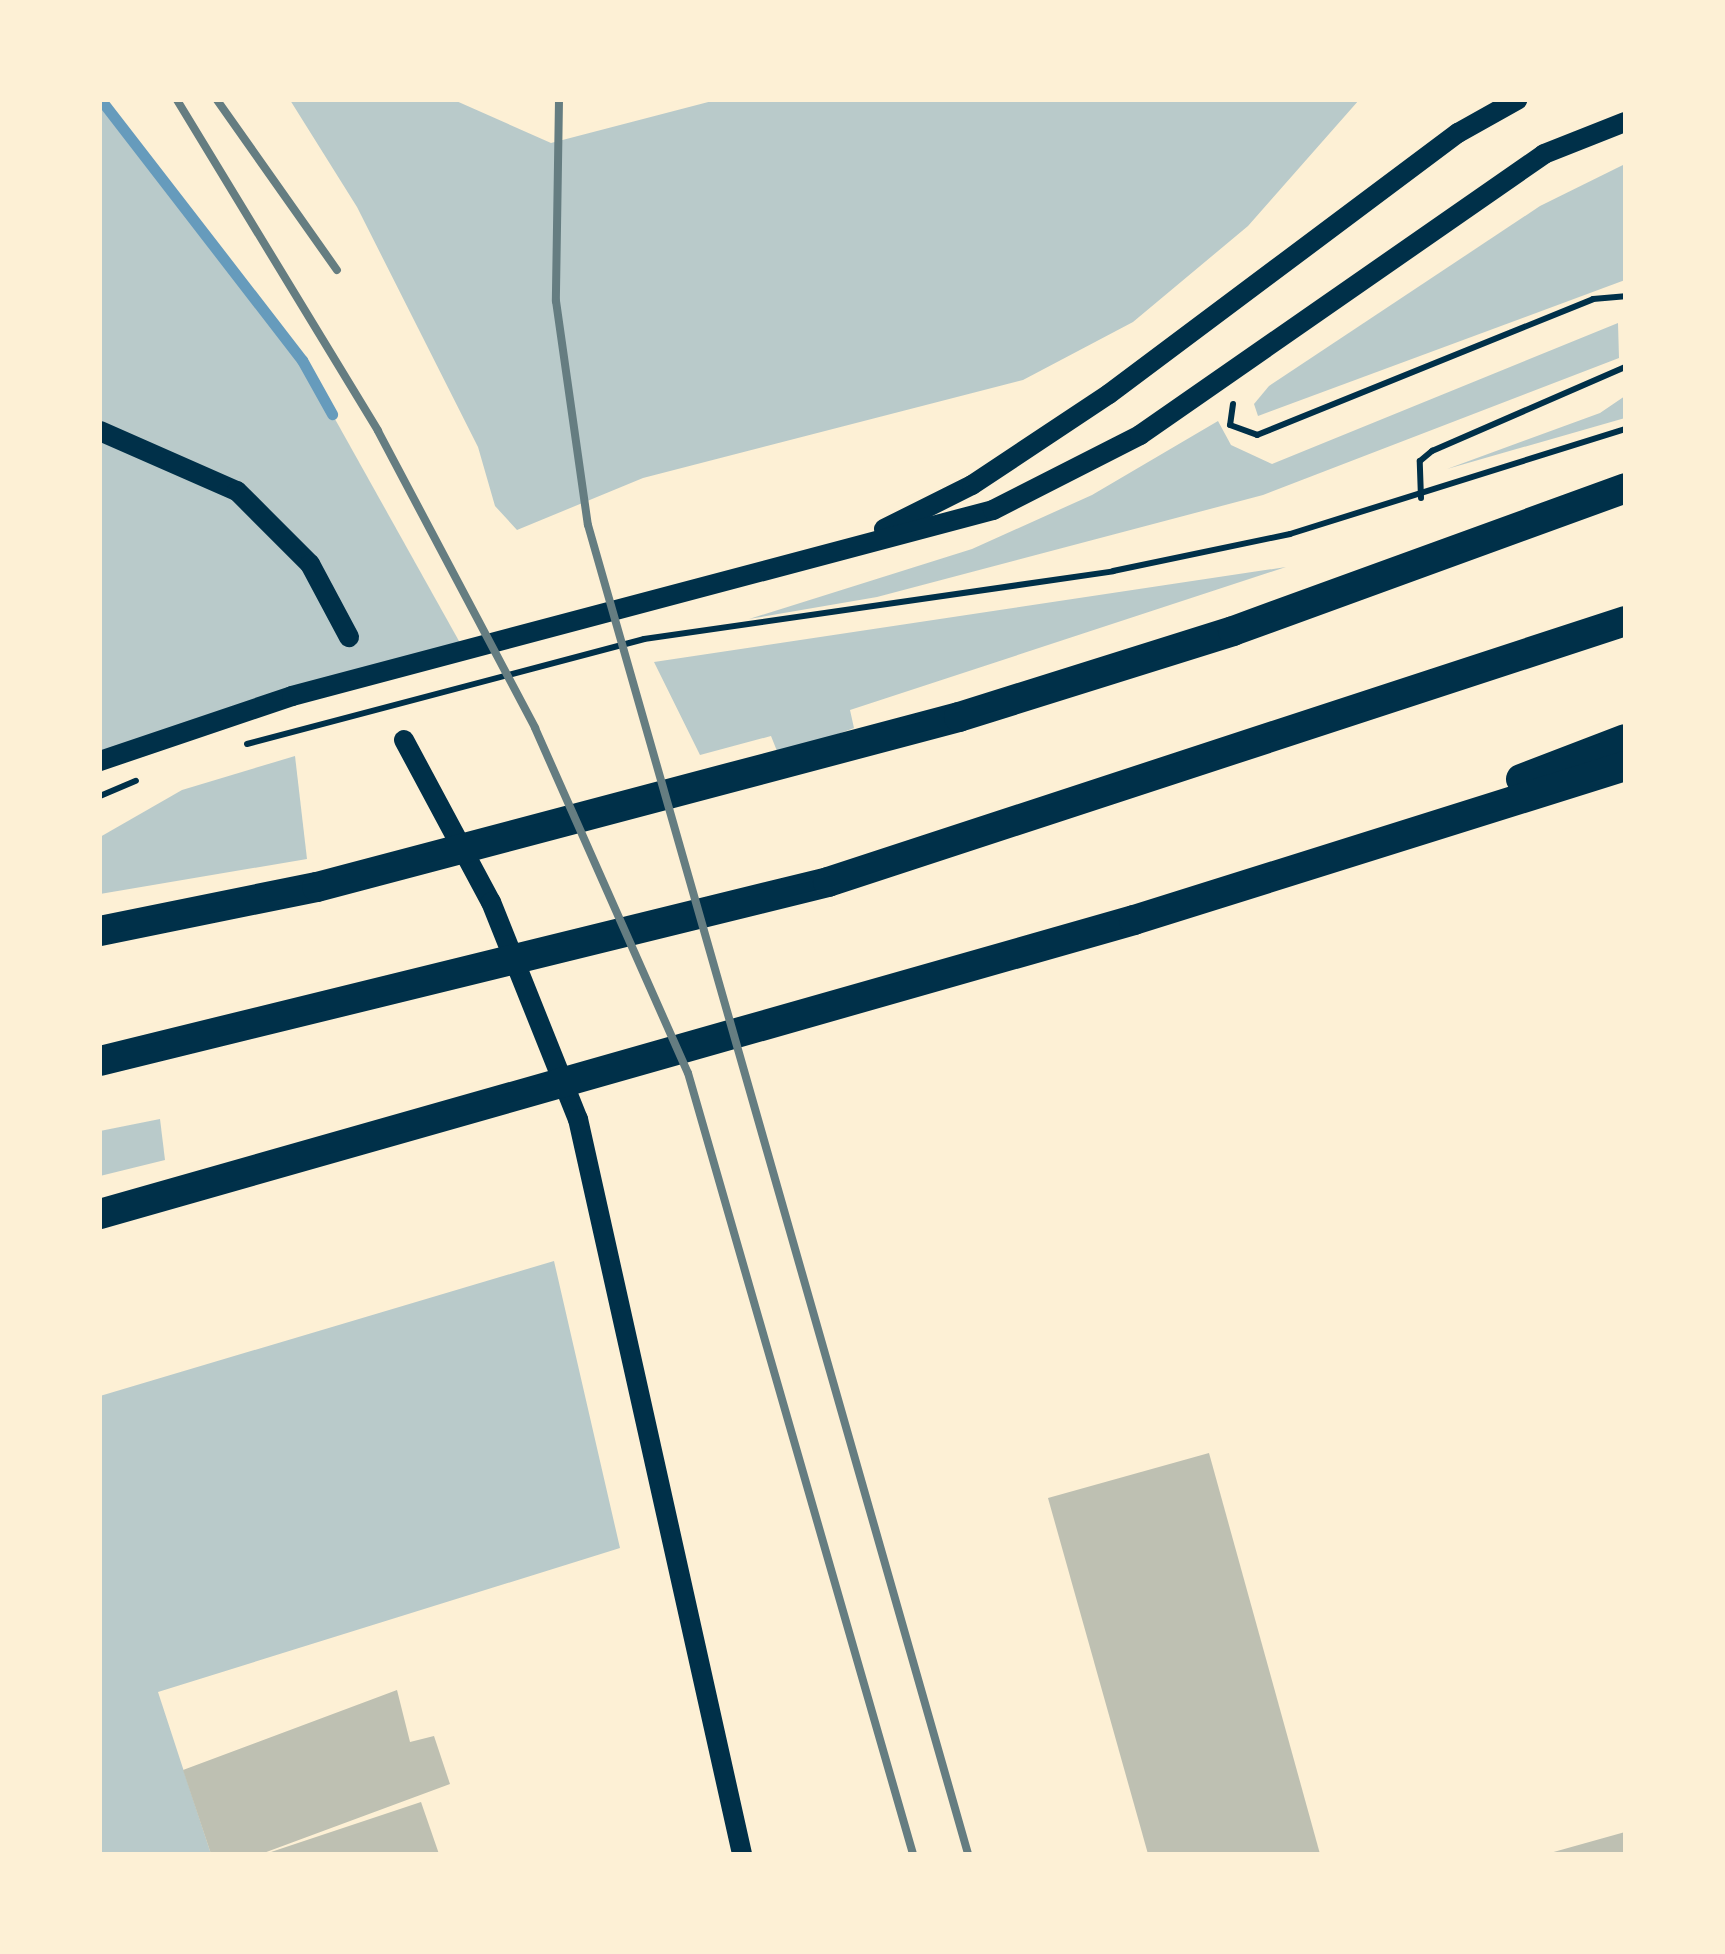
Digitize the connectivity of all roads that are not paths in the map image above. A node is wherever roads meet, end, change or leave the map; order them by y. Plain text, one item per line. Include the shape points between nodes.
1 (1517, 100) edge
2 (1625, 122) edge
3 (100, 431) edge
4 (1625, 488) edge
5 (842, 550) junction
6 (1625, 621) edge
7 (349, 636) dead end
8 (1625, 738) edge
9 (404, 740) dead end
10 (100, 761) edge
11 (1625, 766) edge
12 (1134, 920) junction
13 (100, 931) edge
14 (100, 1061) edge
15 (100, 1214) edge
16 (742, 1854) edge

1 - 5 main road via 972,486
2 - 5 main road via 1544,154 1410,239 1140,435 993,510
3 - 7 main road via 237,491 310,564
4 - 13 highway via 1234,630 783,767 317,887
5 - 10 main road via 292,696
6 - 14 highway via 828,882 366,1002
8 - 12 highway
9 - 16 main road via 491,902 578,1119 604,1260 677,1530
11 - 12 highway
12 - 15 highway

